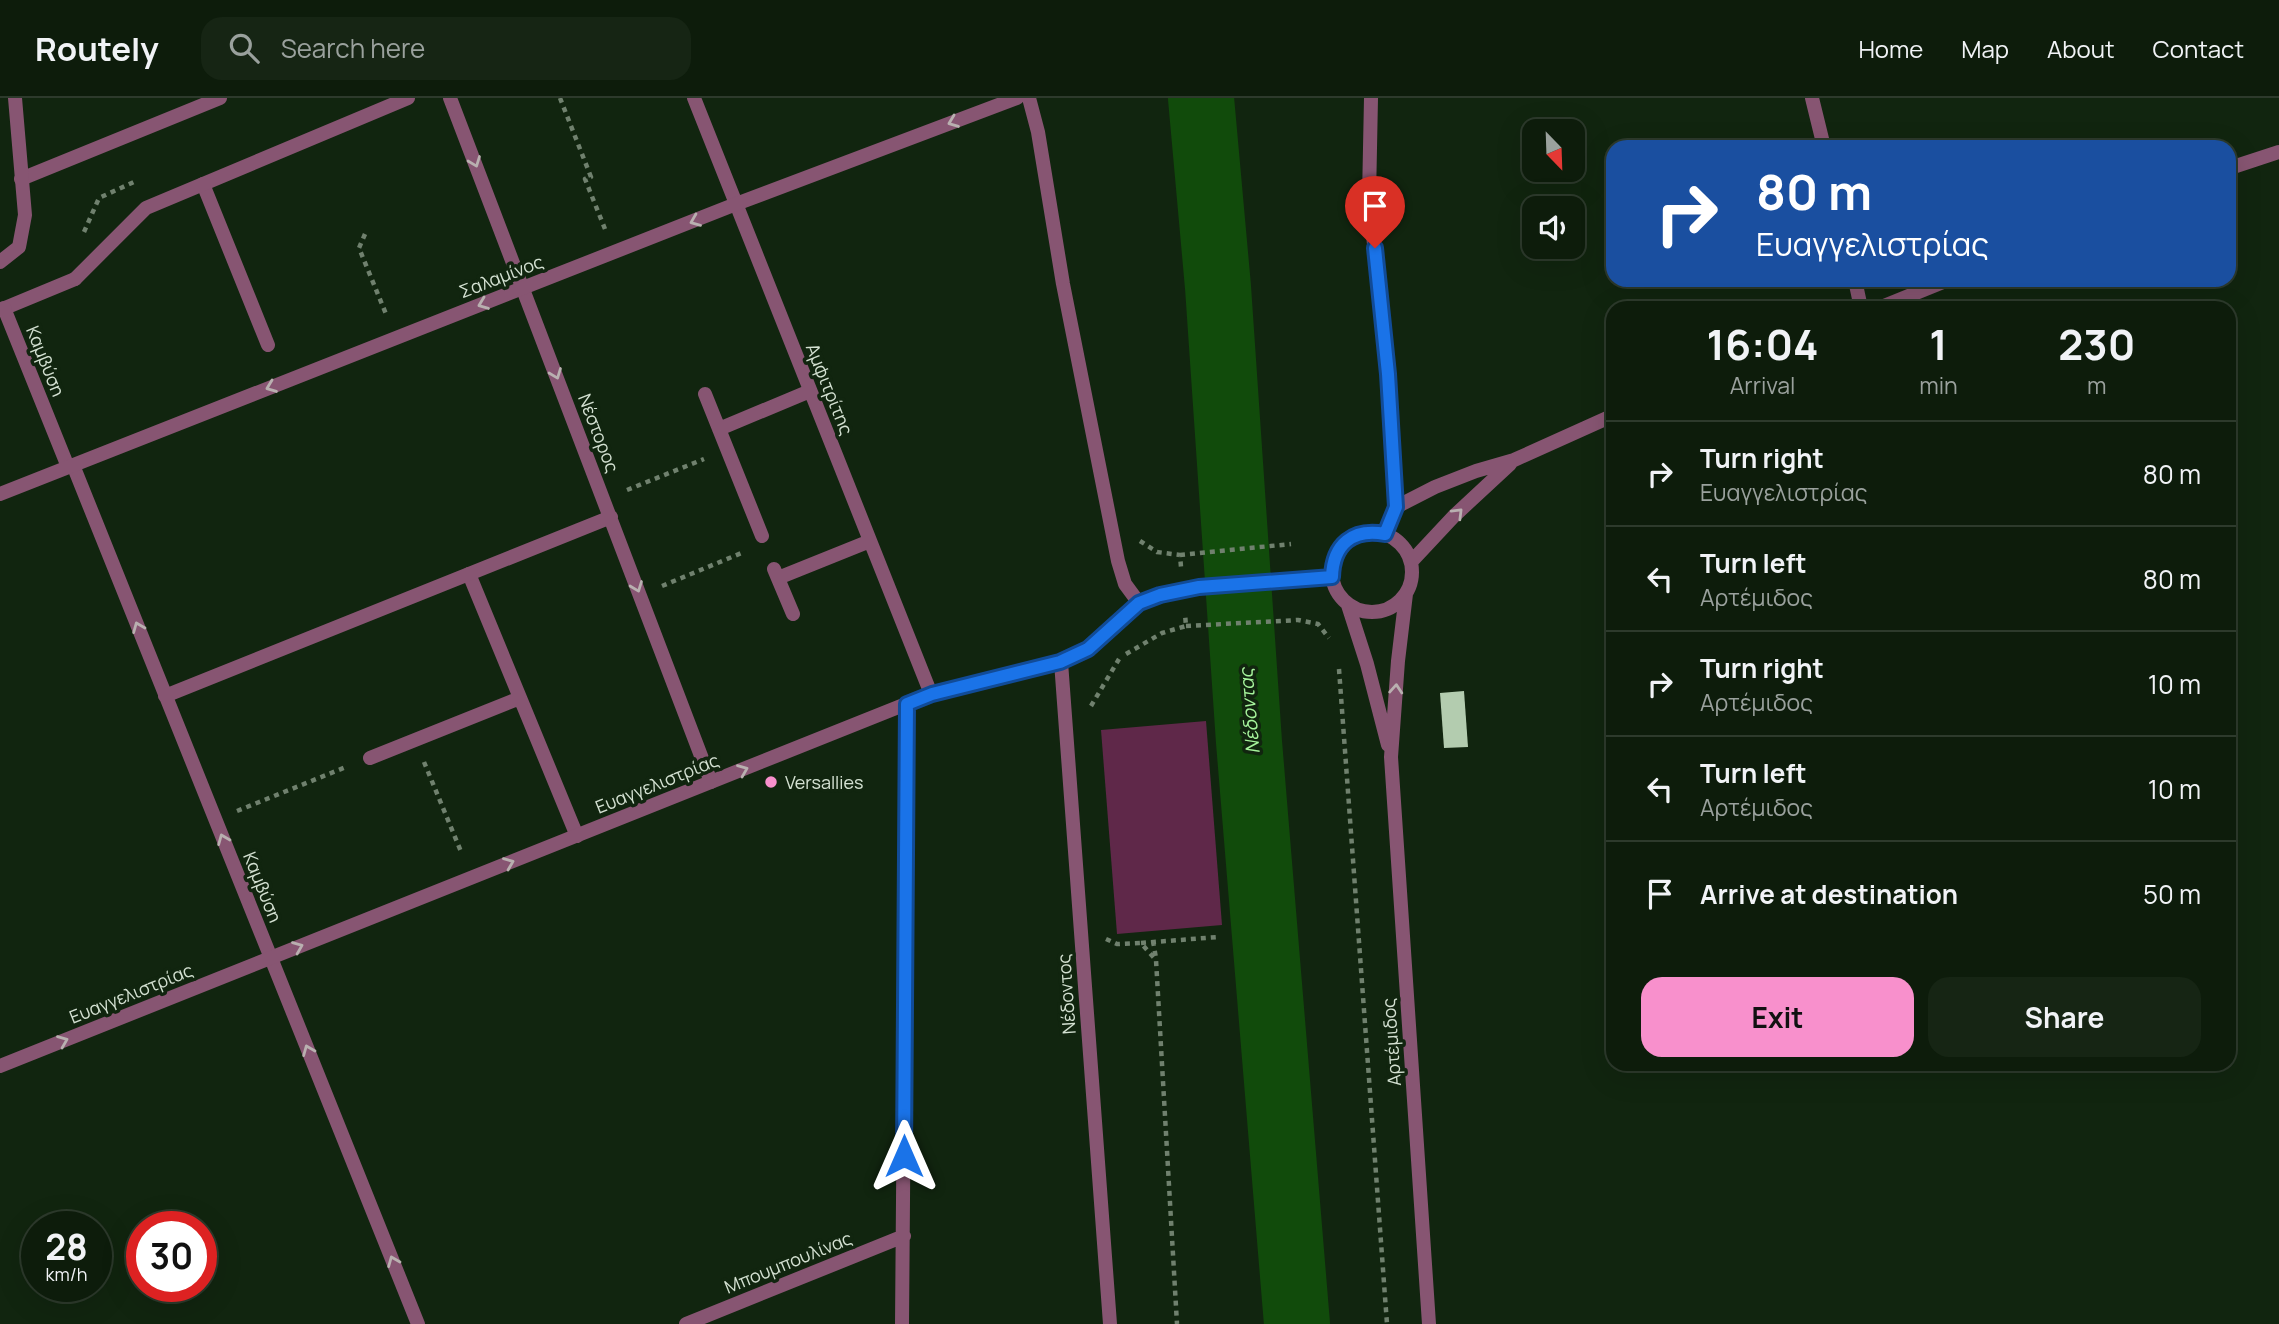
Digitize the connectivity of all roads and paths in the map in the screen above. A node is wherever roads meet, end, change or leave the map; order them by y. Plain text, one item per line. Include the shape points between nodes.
1 (15, 98) edge
2 (220, 98) edge
3 (408, 98) edge
4 (450, 98) edge
5 (560, 98) edge
6 (694, 98) edge
7 (1017, 98) edge
8 (1030, 98) edge
9 (1371, 98) edge
10 (1812, 98) edge
11 (1822, 140) edge
12 (2279, 152) edge
13 (2236, 166) edge
14 (21, 179) junction
15 (203, 184) junction
16 (736, 204) junction
17 (365, 234) dead end
18 (614, 253) junction
19 (0, 262) edge
20 (1931, 287) edge
21 (523, 288) junction
22 (1896, 301) edge
23 (2, 309) edge
24 (396, 338) junction
25 (268, 345) dead end
26 (810, 391) junction
27 (705, 394) dead end
28 (1606, 419) edge
29 (719, 429) junction
30 (727, 449) junction
31 (1514, 460) junction
32 (71, 466) junction
33 (0, 494) edge
34 (604, 500) junction
35 (1396, 507) junction
36 (611, 517) junction
37 (1385, 534) junction
38 (762, 536) dead end
39 (1138, 540) dead end
40 (870, 541) junction
41 (1291, 544) dead end
42 (752, 549) dead end
43 (1180, 555) junction
44 (1411, 562) junction
45 (469, 574) junction
46 (1332, 577) junction
47 (1183, 590) junction
48 (1406, 594) junction
49 (640, 595) junction
50 (1139, 603) junction
51 (1348, 605) junction
52 (793, 614) dead end
53 (1186, 626) junction
54 (1333, 642) dead end
55 (1060, 662) junction
56 (1339, 666) dead end
57 (932, 694) junction
58 (165, 696) junction
59 (520, 698) junction
60 (907, 704) junction
61 (1089, 710) dead end
62 (415, 740) junction
63 (1391, 757) junction
64 (370, 758) joint
65 (712, 782) junction
66 (215, 819) junction
67 (577, 836) junction
68 (472, 878) junction
69 (1218, 937) dead end
70 (1104, 938) dead end
71 (1153, 941) junction
72 (1141, 943) junction
73 (271, 958) junction
74 (1156, 960) junction
75 (0, 1066) edge
76 (904, 1236) junction
77 (418, 1324) edge
78 (686, 1324) edge
79 (902, 1324) edge
80 (1110, 1324) edge
81 (1177, 1324) edge
82 (1387, 1324) edge
83 (1429, 1324) edge

1 - 14 street
2 - 14 street
3 - 15 street
4 -> 21 street, Νέστορος
5 - 18 path
6 - 16 street, Αμφιτρίτης
7 -> 16 street, Σαλαμίνος
8 - 50 street via 1118,561 1125,584
9 - 35 street via 1369,198 1388,374
10 - 11 street
12 - 13 street
14 - 19 street via 25,215 19,247
15 - 23 street via 146,208 75,279
15 - 25 street
16 -> 18 street, Σαλαμίνος
16 - 26 street, Αμφιτρίτης
17 - 24 path via 359,248
18 - 21 street, Σαλαμίνος
20 - 22 street
21 -> 24 street, Σαλαμίνος
21 -> 34 street, Νέστορος
23 - 32 street, Καμβύση
24 -> 32 street, Σαλαμίνος
26 - 29 street
26 - 40 street, Αμφιτρίτης
27 - 29 street
28 - 31 street
29 - 30 street
30 - 34 path
30 - 38 street
31 - 35 street via 1435,487
44 -> 31 street
32 - 33 street, Σαλαμίνος
58 -> 32 street, Καμβύση
34 - 36 street, Νέστορος
35 - 37 street
36 - 45 street
36 -> 49 street, Νέστορος
37 - 44 street via 1406,550
37 - 46 street via 1359,534 1347,541 1338,551
39 - 43 path via 1157,552
40 - 52 street via 776,573
40 - 57 street, Αμφιτρίτης
41 - 43 path
42 - 49 path
43 - 47 path
44 - 48 street, Αρτέμιδος via 1412,579
45 - 58 street
45 - 59 street
46 - 47 street, Ευαγγελιστρίας
46 - 51 street, Αρτέμιδος via 1337,593
47 - 50 street, Ευαγγελιστρίας
47 - 53 path
48 - 51 street via 1379,612 1363,612
63 -> 48 street, Αρτέμιδος
49 - 65 street, Νέστορος
50 - 55 street, Ευαγγελιστρίας via 1088,649
51 - 63 street, Αρτέμιδος
53 - 54 path via 1298,620 1318,624
53 - 61 path via 1162,633 1121,656
55 - 57 street, Ευαγγελιστρίας
55 - 80 street, Νέδοντος
56 - 82 path
57 - 60 street, Ευαγγελιστρίας
58 - 66 street, Καμβύση
59 - 62 street
59 - 67 street
65 -> 60 street, Ευαγγελιστρίας
60 - 76 street
62 - 64 street
62 - 68 path
63 - 83 street, Αρτέμιδος
64 - 66 path
65 - 67 street, Ευαγγελιστρίας
73 -> 66 street, Καμβύση
68 -> 67 street, Ευαγγελιστρίας
73 -> 68 street, Ευαγγελιστρίας
69 - 71 path
70 - 72 path via 1117,944
71 - 72 path
71 - 74 path
72 - 74 path
75 -> 73 street, Ευαγγελιστρίας
77 -> 73 street, Καμβύση
74 - 81 path
76 - 78 street, Μπουμπουλίνας
76 - 79 street

